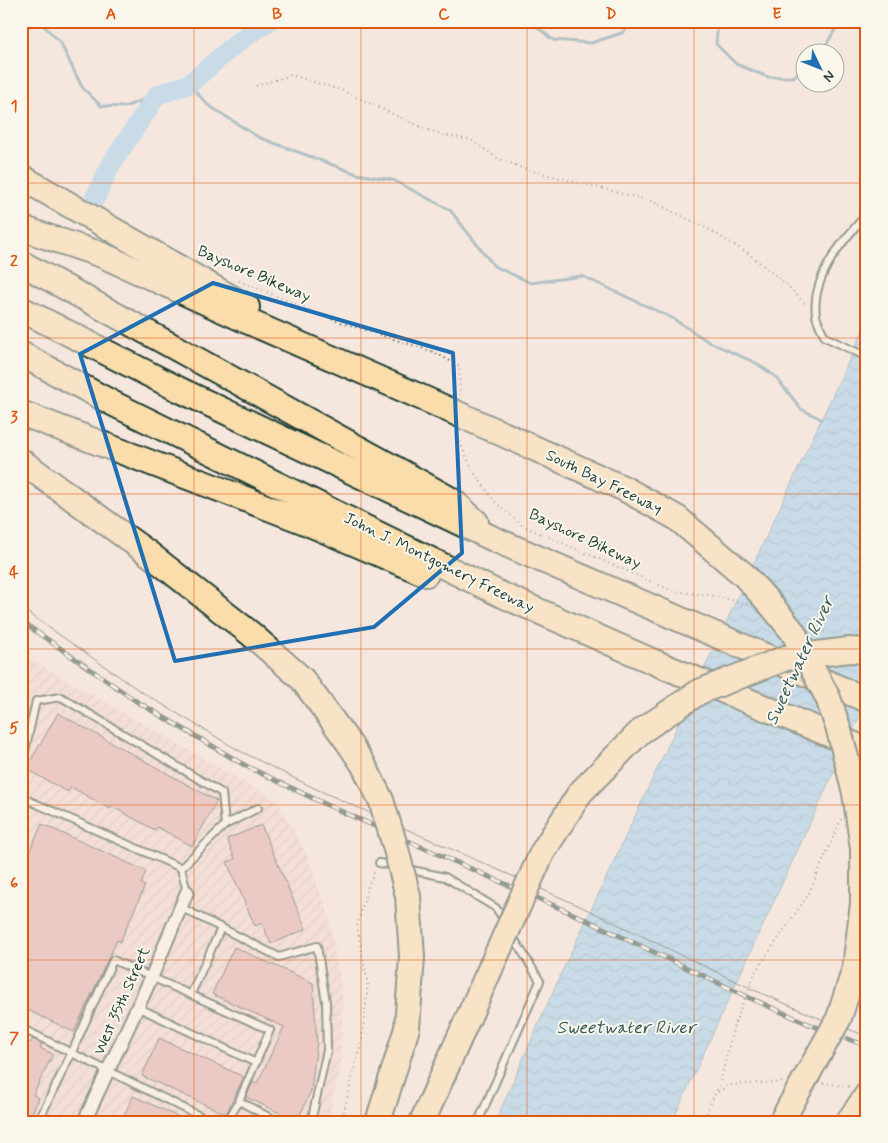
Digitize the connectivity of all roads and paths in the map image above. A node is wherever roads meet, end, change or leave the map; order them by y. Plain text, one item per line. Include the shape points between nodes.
1 (256, 86) dead end
2 (21, 177) edge
3 (867, 214) edge
4 (21, 228) edge
5 (21, 263) edge
6 (238, 281) dead end
7 (21, 309) edge
8 (816, 316) junction
9 (21, 354) edge
10 (867, 357) edge
11 (344, 362) junction
12 (460, 397) dead end
13 (21, 412) edge
14 (458, 437) dead end
15 (21, 461) edge
16 (21, 479) edge
17 (496, 540) junction
18 (191, 586) junction
19 (500, 594) junction
20 (714, 596) dead end
21 (867, 651) edge
22 (867, 700) edge
23 (867, 750) edge
24 (21, 769) edge
25 (21, 797) edge
26 (258, 808) dead end
27 (841, 818) dead end
28 (225, 825) junction
29 (379, 863) joint
30 (181, 868) junction
31 (187, 892) joint
32 (180, 907) junction
33 (221, 928) junction
34 (152, 976) junction
35 (191, 994) junction
36 (138, 1007) junction
37 (21, 1028) edge
38 (72, 1052) junction
39 (256, 1063) junction
40 (108, 1070) junction
41 (867, 1095) edge
42 (239, 1100) junction
43 (38, 1122) edge
44 (84, 1122) edge
45 (212, 1122) edge
46 (227, 1122) edge
47 (278, 1122) edge
48 (311, 1122) edge
49 (340, 1122) edge
50 (378, 1122) edge
51 (422, 1122) edge
52 (478, 1122) edge
53 (702, 1122) edge
54 (781, 1122) edge
55 (848, 1122) edge

1 - 8 path via 291,74 341,90 423,128 471,140 497,158 525,169 651,201 749,254 786,284
2 - 11 highway
3 - 8 lane via 842,241 823,276
4 - 11 highway via 102,255
5 - 17 highway via 453,501
6 - 12 path, Bayshore Bikeway via 336,321 434,352 459,366
7 - 17 highway via 178,389
8 - 10 lane via 825,337
9 - 19 highway, John J. Montgomery Freeway via 114,404
11 - 54 highway, South Bay Freeway, bridge via 625,489 677,518 744,575 793,632 828,698 839,730 855,793 863,849 863,903 855,968 839,1018
13 - 19 highway via 300,520 460,589
14 - 20 path, Bayshore Bikeway via 475,474 495,502 523,526 672,591
15 - 18 highway
16 - 18 highway via 140,560
17 - 22 highway, bridge
18 - 50 highway, bridge via 302,679 363,764 381,800 408,896 412,957 407,1028
19 - 23 highway, John J. Montgomery Freeway, bridge
21 - 51 highway, bridge via 849,650 786,658 699,692 640,732 580,793 542,854
24 - 28 lane via 36,701 61,697 222,793
25 - 30 lane
26 - 28 lane
27 - 53 path via 808,895 756,971 734,1025 720,1083
28 - 30 lane
29 - 49 path via 356,926 368,985 362,1039
29 - 52 lane via 445,877 496,908 540,981
30 - 31 lane
31 - 32 street, West 35th Street
32 - 33 lane
32 - 34 street, West 35th Street
33 - 35 lane
33 - 48 lane via 279,957 317,946 326,1002 327,1050
34 - 35 lane
34 - 36 street, West 35th Street
34 - 38 lane via 113,960
35 - 39 lane via 270,1030
36 - 39 lane
36 - 40 street, West 35th Street
37 - 38 lane
38 - 40 lane
38 - 43 lane
39 - 42 lane
40 - 44 street, West 35th Street
40 - 45 lane
41 - 55 highway
42 - 46 lane
42 - 47 lane

